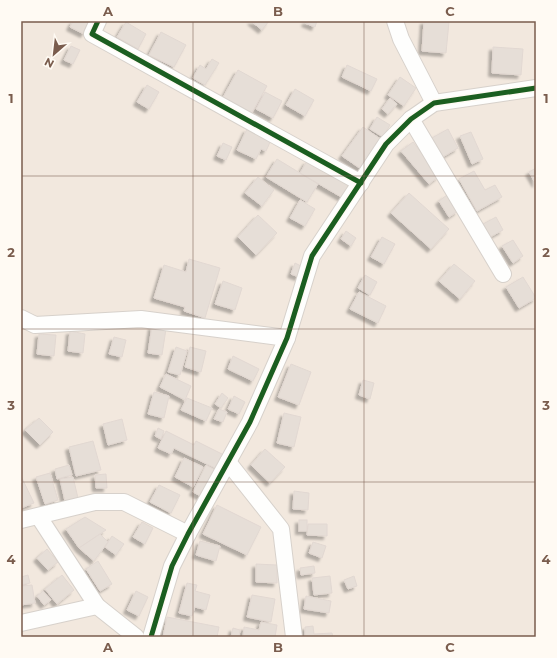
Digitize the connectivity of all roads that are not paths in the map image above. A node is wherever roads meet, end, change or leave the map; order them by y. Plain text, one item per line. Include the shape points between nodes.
1 (98, 21) edge
2 (395, 21) edge
3 (536, 88) edge
4 (434, 103) junction
5 (411, 119) junction
6 (361, 183) junction
7 (503, 274) dead end
8 (21, 318) edge
9 (287, 338) junction
10 (228, 462) junction
11 (39, 517) junction
12 (21, 520) edge
13 (188, 534) junction
14 (97, 606) junction
15 (21, 622) edge
16 (136, 637) edge
17 (151, 637) edge
18 (294, 637) edge

1 - 6 street via 92,34
2 - 4 street via 401,39
3 - 4 street
4 - 5 street
5 - 6 street via 386,144
5 - 7 street
6 - 9 street via 312,256
8 - 9 street via 35,325 141,319
9 - 10 street via 250,422
10 - 13 street
10 - 18 street via 281,529
11 - 12 street
11 - 13 street via 95,502 124,502
11 - 14 street
13 - 17 street via 172,566
14 - 15 street
14 - 16 street

